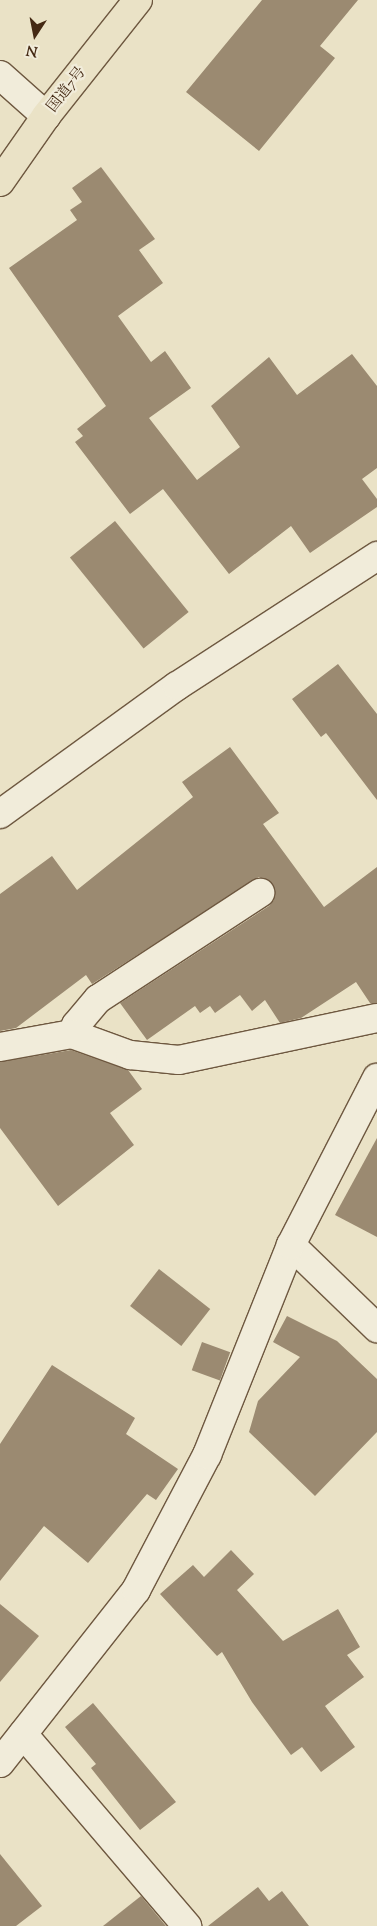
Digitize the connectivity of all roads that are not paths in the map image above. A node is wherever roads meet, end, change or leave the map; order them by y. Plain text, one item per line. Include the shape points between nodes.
1 (138, 0) edge
2 (0, 75) edge
3 (46, 116) junction
4 (0, 182) edge
5 (377, 556) edge
6 (0, 814) edge
7 (260, 893) dead end
8 (377, 1018) edge
9 (72, 1034) junction
10 (0, 1047) edge
11 (377, 1078) edge
12 (291, 1245) junction
13 (377, 1328) edge
14 (23, 1734) junction
15 (0, 1763) edge
16 (186, 1926) edge

1 - 3 highway, 国道7号
2 - 3 street
3 - 4 highway, 国道7号
5 - 6 street via 177,686
7 - 9 street via 98,1000
8 - 9 street via 179,1060 130,1055
9 - 10 street
11 - 12 street
12 - 13 street
12 - 14 street via 207,1455 136,1590
14 - 15 street
14 - 16 street

